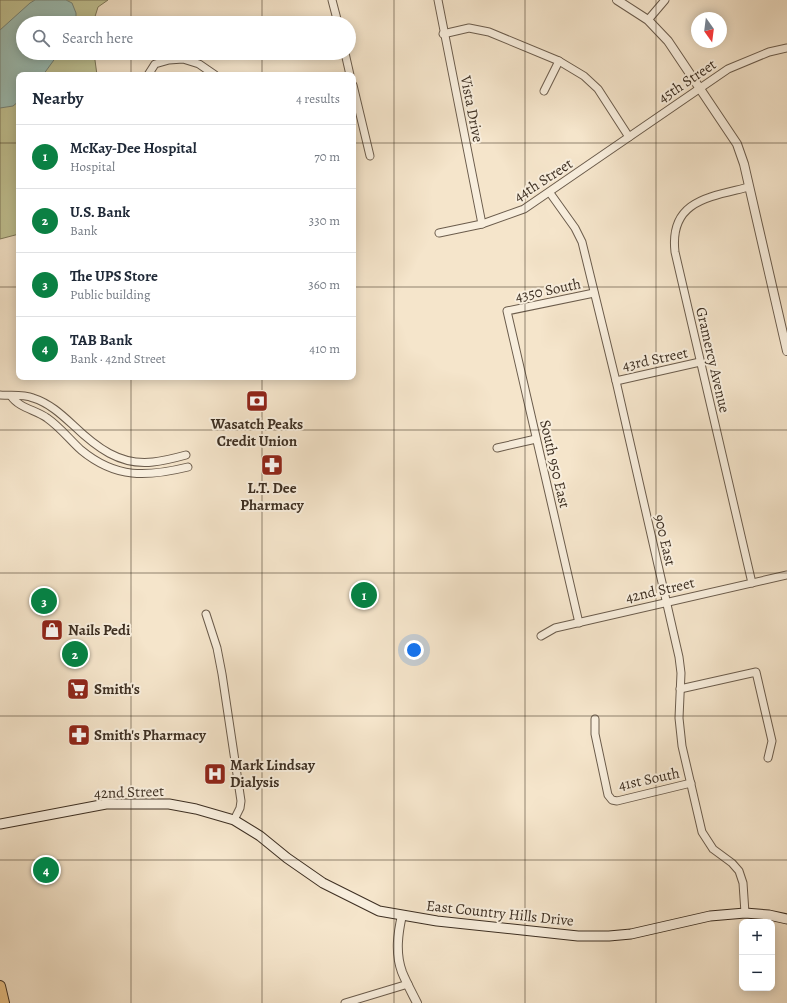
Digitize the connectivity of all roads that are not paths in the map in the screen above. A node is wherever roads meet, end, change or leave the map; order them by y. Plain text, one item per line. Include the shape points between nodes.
1 (332, 0) edge
2 (438, 0) edge
3 (617, 0) edge
4 (666, 0) edge
5 (336, 16) edge
6 (648, 20) junction
7 (443, 34) junction
8 (787, 48) edge
9 (169, 60) edge
10 (186, 60) edge
11 (347, 60) edge
12 (559, 62) junction
13 (150, 72) edge
14 (211, 72) edge
15 (349, 72) edge
16 (700, 88) junction
17 (544, 91) dead end
18 (356, 106) edge
19 (629, 137) junction
20 (370, 156) dead end
21 (749, 188) junction
22 (550, 193) junction
23 (482, 224) junction
24 (439, 233) dead end
25 (594, 293) junction
26 (507, 311) joint
27 (787, 351) edge
28 (700, 362) junction
29 (616, 381) junction
30 (0, 395) edge
31 (11, 396) junction
32 (536, 438) junction
33 (497, 448) dead end
34 (186, 455) dead end
35 (188, 467) dead end
36 (787, 575) edge
37 (752, 583) junction
38 (666, 602) junction
39 (206, 614) dead end
40 (579, 623) junction
41 (541, 636) dead end
42 (680, 689) junction
43 (595, 719) dead end
44 (768, 758) dead end
45 (691, 784) junction
46 (234, 820) junction
47 (0, 824) edge
48 (745, 913) junction
49 (402, 915) junction
50 (787, 919) edge
51 (408, 984) junction
52 (0, 986) edge
53 (4, 1003) edge
54 (345, 1003) edge
55 (417, 1003) edge

1 - 5 street
2 - 7 street, Vista Drive
3 - 6 street
4 - 6 street
6 - 16 street via 668,41
7 - 12 street via 469,28 490,32
7 - 23 street, Vista Drive
8 - 16 street, 45th Street via 769,52 728,69
9 - 13 street via 155,64
10 - 14 street via 199,64
11 - 15 street
12 - 17 street
12 - 19 street via 584,76 598,89
16 - 19 street, 45th Street
16 - 21 street via 737,144
18 - 20 street
19 - 22 street, 44th Street
21 - 27 street
21 - 28 street, Gramercy Avenue via 712,196 691,206 678,221 674,232 675,252
22 - 23 street, 44th Street via 524,209
22 - 25 street, 900 East via 582,242
23 - 24 street, 44th Street
25 - 26 street, 4350 South
25 - 29 street, 900 East
26 - 32 street, South 950 East
28 - 29 street, 43rd Street
28 - 37 street, Gramercy Avenue
29 - 38 street, 900 East
30 - 31 street
31 - 34 street via 28,396 42,402 62,415 94,444 123,459 152,462
31 - 35 street via 17,403 47,418 86,453 110,468 127,473 160,474
32 - 33 street
32 - 40 street, South 950 East
36 - 37 street, 42nd Street
37 - 38 street, 42nd Street
38 - 40 street, 42nd Street
38 - 42 street, 900 East via 679,656
39 - 46 street via 220,661 241,801
40 - 41 street, 42nd Street via 556,628
42 - 44 street via 756,672 772,741
42 - 45 street, 900 East via 679,718 682,746
43 - 45 street, 41st South via 595,734 608,795 612,800
45 - 48 street, 900 East via 702,832 713,849 739,871 743,883
46 - 47 main road, 42nd Street via 169,804 121,803
46 - 49 main road, East Country Hills Drive via 260,836 323,884 379,911
48 - 49 main road, East Country Hills Drive via 710,916 631,934 609,936 563,934
48 - 50 main road, East Country Hills Drive
49 - 51 street via 398,953 402,972
51 - 54 street
51 - 55 street
52 - 53 main road

